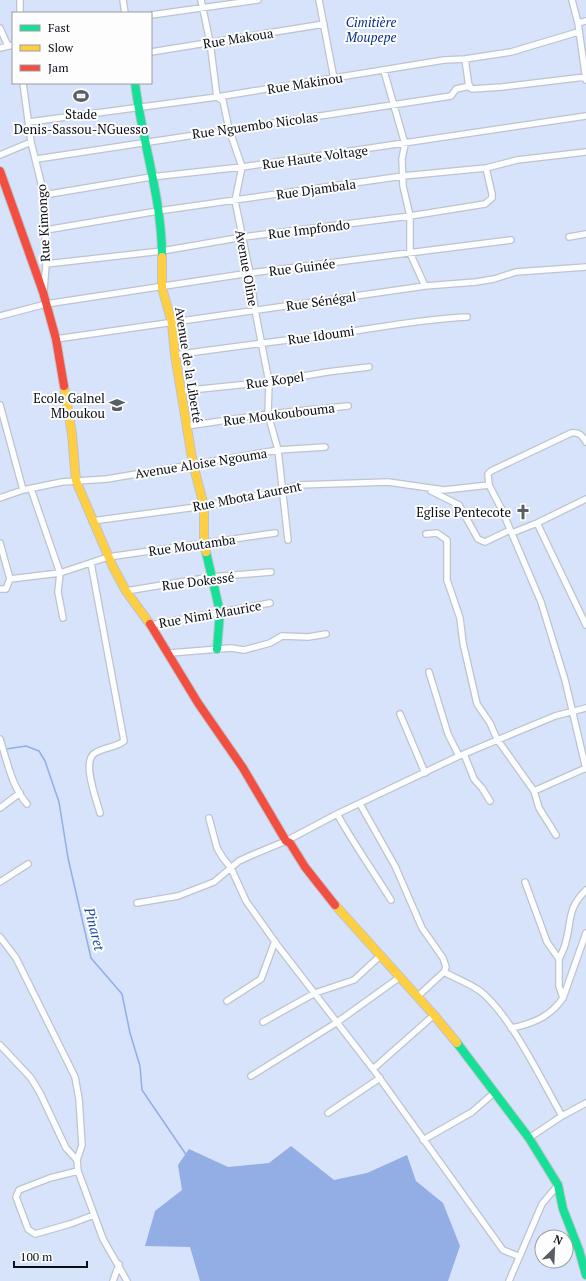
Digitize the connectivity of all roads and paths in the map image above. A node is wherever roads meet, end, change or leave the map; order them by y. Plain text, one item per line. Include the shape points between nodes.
1 (20, 0) edge
2 (123, 0) edge
3 (201, 0) edge
4 (258, 0) edge
5 (318, 0) edge
6 (572, 0) edge
7 (203, 9) junction
8 (20, 12) edge
9 (126, 12) edge
10 (152, 15) edge
11 (586, 22) edge
12 (578, 23) junction
13 (324, 24) junction
14 (0, 28) edge
15 (578, 32) junction
16 (210, 42) junction
17 (10, 45) edge
18 (0, 48) edge
19 (152, 52) edge
20 (465, 59) junction
21 (585, 61) edge
22 (384, 71) junction
23 (586, 78) edge
24 (334, 79) junction
25 (24, 84) edge
26 (135, 84) edge
27 (471, 88) junction
28 (217, 97) junction
29 (394, 105) junction
30 (138, 109) junction
31 (586, 116) edge
32 (29, 122) junction
33 (229, 129) junction
34 (31, 142) junction
35 (144, 142) junction
36 (405, 144) junction
37 (586, 152) edge
38 (0, 155) edge
39 (37, 159) junction
40 (242, 167) junction
41 (486, 168) junction
42 (0, 171) edge
43 (403, 176) junction
44 (151, 177) junction
45 (44, 195) junction
46 (235, 201) junction
47 (158, 211) junction
48 (410, 216) junction
49 (46, 230) junction
50 (586, 234) edge
51 (243, 237) junction
52 (569, 237) dead end
53 (511, 240) dead end
54 (162, 251) junction
55 (410, 253) junction
56 (46, 264) junction
57 (586, 267) edge
58 (250, 273) junction
59 (425, 286) junction
60 (162, 288) junction
61 (43, 292) junction
62 (46, 304) junction
63 (254, 310) junction
64 (0, 316) edge
65 (467, 317) dead end
66 (172, 323) junction
67 (56, 339) junction
68 (261, 342) junction
69 (175, 355) junction
70 (369, 367) dead end
71 (269, 382) junction
72 (181, 391) junction
73 (0, 405) edge
74 (348, 406) dead end
75 (268, 414) junction
76 (187, 426) junction
77 (586, 442) edge
78 (325, 447) dead end
79 (278, 450) junction
80 (193, 464) junction
81 (76, 481) junction
82 (489, 485) junction
83 (425, 488) junction
84 (30, 489) junction
85 (23, 490) junction
86 (283, 490) junction
87 (0, 498) edge
88 (586, 499) edge
89 (204, 506) junction
90 (92, 521) junction
91 (537, 523) junction
92 (511, 532) junction
93 (276, 533) dead end
94 (426, 534) dead end
95 (288, 540) dead end
96 (0, 542) edge
97 (204, 544) junction
98 (108, 557) junction
99 (90, 563) junction
100 (271, 572) dead end
101 (60, 573) junction
102 (211, 577) junction
103 (10, 579) junction
104 (0, 588) edge
105 (126, 591) junction
106 (270, 603) dead end
107 (220, 612) junction
108 (63, 618) dead end
109 (151, 625) junction
110 (586, 625) edge
111 (326, 634) dead end
112 (217, 649) junction
113 (170, 653) junction
114 (429, 672) dead end
115 (586, 708) edge
116 (573, 712) junction
117 (400, 714) dead end
118 (0, 739) edge
119 (497, 739) junction
120 (462, 755) junction
121 (586, 768) edge
122 (425, 773) junction
123 (534, 791) junction
124 (20, 793) junction
125 (490, 802) dead end
126 (27, 804) dead end
127 (360, 804) junction
128 (0, 808) edge
129 (100, 813) dead end
130 (337, 814) junction
131 (210, 818) dead end
132 (556, 835) dead end
133 (286, 841) junction
134 (28, 864) dead end
135 (231, 868) junction
136 (0, 882) edge
137 (525, 882) dead end
138 (586, 890) edge
139 (391, 900) dead end
140 (137, 903) dead end
141 (586, 933) edge
142 (0, 937) edge
143 (275, 941) junction
144 (381, 955) junction
145 (559, 959) junction
146 (444, 972) junction
147 (400, 977) junction
148 (315, 993) junction
149 (418, 996) junction
150 (563, 998) junction
151 (227, 1001) dead end
152 (434, 1015) junction
153 (263, 1022) dead end
154 (336, 1023) junction
155 (511, 1028) junction
156 (0, 1045) edge
157 (373, 1069) junction
158 (251, 1076) dead end
159 (380, 1078) junction
160 (495, 1092) junction
161 (586, 1103) edge
162 (328, 1113) dead end
163 (562, 1116) junction
164 (529, 1138) junction
165 (423, 1140) junction
166 (77, 1160) junction
167 (78, 1172) junction
168 (558, 1185) junction
169 (94, 1215) junction
170 (583, 1249) edge
171 (518, 1256) junction
172 (119, 1264) junction
173 (586, 1275) edge
174 (113, 1281) edge
175 (127, 1281) edge
176 (509, 1281) edge

1 - 8 street
2 - 9 street
3 - 7 street
4 - 7 street
5 - 13 street
6 - 12 street
7 - 10 street
7 - 16 street
11 - 12 street
12 - 15 street
13 - 16 street, Rue Makoua
13 - 24 street
14 - 17 street
15 - 20 street, Rue Makinou via 511,52
15 - 21 street
16 - 19 street, Rue Makoua
16 - 28 street
17 - 18 street
20 - 22 street, Rue Makinou via 444,60
20 - 27 street
21 - 23 street
22 - 24 street, Rue Makinou
22 - 29 street
23 - 27 street, Rue Nguembo Nicolas via 502,88
24 - 28 street, Rue Makinou
25 - 32 street, Rue Kimongo
26 - 30 main road, Avenue de la Liberté
27 - 29 street, Rue Nguembo Nicolas via 456,89 451,96
28 - 30 street, Rue Makinou
28 - 33 street via 223,101
29 - 33 street, Rue Nguembo Nicolas
29 - 36 street
30 - 32 street, Rue Makinou
30 - 35 main road, Avenue de la Liberté
31 - 36 street, Rue Haute Voltage
32 - 34 street, Rue Kimongo
33 - 35 street, Rue Nguembo Nicolas
33 - 40 street
34 - 38 street
34 - 39 street, Rue Kimongo
35 - 39 street, Rue Nguembo Nicolas
35 - 44 main road, Avenue de la Liberté
36 - 40 street, Rue Haute Voltage
36 - 43 street via 402,159
37 - 41 street, Rue Djambala via 517,160
39 - 45 street, Rue Kimongo
40 - 44 street, Rue Haute Voltage
40 - 46 street, Avenue Oline
41 - 43 street, Rue Djambala
41 - 48 street, Rue Impfondo via 492,194 488,203
42 - 61 main road
43 - 46 street, Rue Djambala
43 - 48 street
44 - 45 street, Rue Haute Voltage
44 - 47 main road, Avenue de la Liberté
45 - 49 street, Rue Kimongo
46 - 47 street, Rue Djambala
46 - 51 street, Avenue Oline
47 - 49 street, Rue Djambala
47 - 54 main road, Avenue de la Liberté
48 - 51 street, Rue Impfondo
48 - 55 street
49 - 56 street, Rue Kimongo
50 - 52 street
51 - 54 street, Rue Impfondo
51 - 58 street, Avenue Oline
53 - 55 street, Rue Guinée
54 - 56 street, Rue Impfondo
54 - 60 main road, Avenue de la Liberté
55 - 58 street, Rue Guinée
55 - 59 street
56 - 61 street, Rue Kimongo
57 - 59 street, Rue Sénégal via 516,272 476,282
58 - 60 street, Rue Guinée
58 - 63 street, Avenue Oline
59 - 63 street, Rue Sénégal
60 - 62 street, Rue Guinée
60 - 66 main road, Avenue de la Liberté
61 - 62 main road
62 - 64 street, Rue Guinée
62 - 67 main road
63 - 66 street, Rue Sénégal
63 - 68 street, Avenue Oline
65 - 68 street, Rue Idoumi via 429,319 320,336
66 - 67 street, Rue Sénégal
66 - 69 main road, Avenue de la Liberté
67 - 81 main road via 72,434
68 - 69 street, Rue Idoumi
68 - 71 street, Avenue Oline
69 - 72 main road, Avenue de la Liberté
70 - 71 street, Rue Kopel
71 - 72 street, Rue Kopel
71 - 75 street, Avenue Oline
72 - 76 main road, Avenue de la Liberté
73 - 85 street
74 - 75 street, Rue Moukoubouma
75 - 76 street, Rue Moukoubouma
75 - 79 street, Avenue Oline
76 - 80 main road, Avenue de la Liberté
77 - 82 street via 583,436 571,433 491,471 488,474
78 - 79 street, Avenue Aloise Ngouma
79 - 80 street, Avenue Aloise Ngouma
79 - 86 street, Avenue Oline
80 - 81 street, Avenue Aloise Ngouma via 107,479
80 - 89 main road, Avenue de la Liberté
81 - 84 street, Avenue Aloise Ngouma
81 - 90 main road
82 - 83 street, Rue Mbota Laurent via 444,490
82 - 92 street
83 - 86 street, Rue Mbota Laurent via 388,482 298,485
83 - 92 street via 459,505 481,541 485,542
84 - 85 street, Avenue Aloise Ngouma
84 - 101 street
85 - 87 street, Avenue Aloise Ngouma
86 - 89 street, Rue Mbota Laurent
86 - 95 street, Avenue Oline
88 - 91 street
89 - 90 street, Rue Mbota Laurent
89 - 97 main road, Avenue de la Liberté
90 - 98 main road
91 - 92 street
91 - 110 street
92 - 116 street via 541,602
93 - 97 street, Rue Moutamba
94 - 119 street via 437,533 447,540 447,580 460,618 474,696
96 - 103 street
97 - 98 street, Rue Moutamba
97 - 102 main road, Avenue de la Liberté
98 - 99 street, Rue Moutamba
98 - 105 main road
99 - 101 street, Rue Moutamba
99 - 129 street via 124,741 94,753 90,758 89,771
100 - 102 street, Rue Dokessé
101 - 103 street, Rue Moutamba
101 - 108 street via 58,592
102 - 105 street, Rue Dokessé
102 - 107 main road, Avenue de la Liberté
103 - 104 street via 6,589
105 - 109 main road
106 - 107 street, Rue Nimi Maurice
107 - 109 street, Rue Nimi Maurice
107 - 112 main road, Avenue de la Liberté
109 - 113 main road
111 - 112 street via 308,637 282,636 270,643 244,650
112 - 113 street
113 - 133 main road via 198,703 244,768
114 - 120 street via 448,734
115 - 116 street
116 - 119 street via 555,716
116 - 121 street
117 - 122 street
118 - 124 street via 11,776
119 - 120 street
119 - 123 street
120 - 122 street
120 - 125 street
121 - 123 street
122 - 127 street
123 - 132 street via 539,808
124 - 126 street
124 - 128 street
127 - 130 street
127 - 146 street via 396,866 422,928 443,958 446,967
130 - 133 street
130 - 139 street
131 - 135 street via 218,848
133 - 135 street via 252,855
133 - 144 main road via 336,906
134 - 136 street
135 - 140 street via 214,882 178,896
135 - 143 street via 246,901
137 - 145 street via 547,942
138 - 145 street via 572,908 566,941
141 - 150 street
142 - 166 street via 16,958 75,1077 82,1145
143 - 148 street
143 - 151 street via 261,979
144 - 147 main road
144 - 148 street via 354,980
145 - 150 street via 559,986
146 - 149 street
146 - 155 street via 478,989
147 - 149 main road
147 - 154 street
148 - 153 street
148 - 154 street
149 - 152 main road
150 - 155 street via 557,1008 544,1017 530,1024
152 - 157 street
152 - 160 main road
154 - 157 street
154 - 158 street
155 - 163 street
156 - 166 street via 31,1078 66,1148
157 - 159 street
159 - 162 street
159 - 165 street
160 - 164 main road
160 - 165 street via 472,1112
161 - 163 street
163 - 164 street
164 - 168 main road
165 - 171 street via 503,1250
166 - 167 street
167 - 169 street
167 - 169 street via 50,1178 19,1190 16,1197 28,1229 35,1234
168 - 170 main road via 563,1209
168 - 171 street via 542,1204
169 - 172 street via 103,1239
170 - 173 main road
171 - 176 street
172 - 174 street
172 - 175 street

